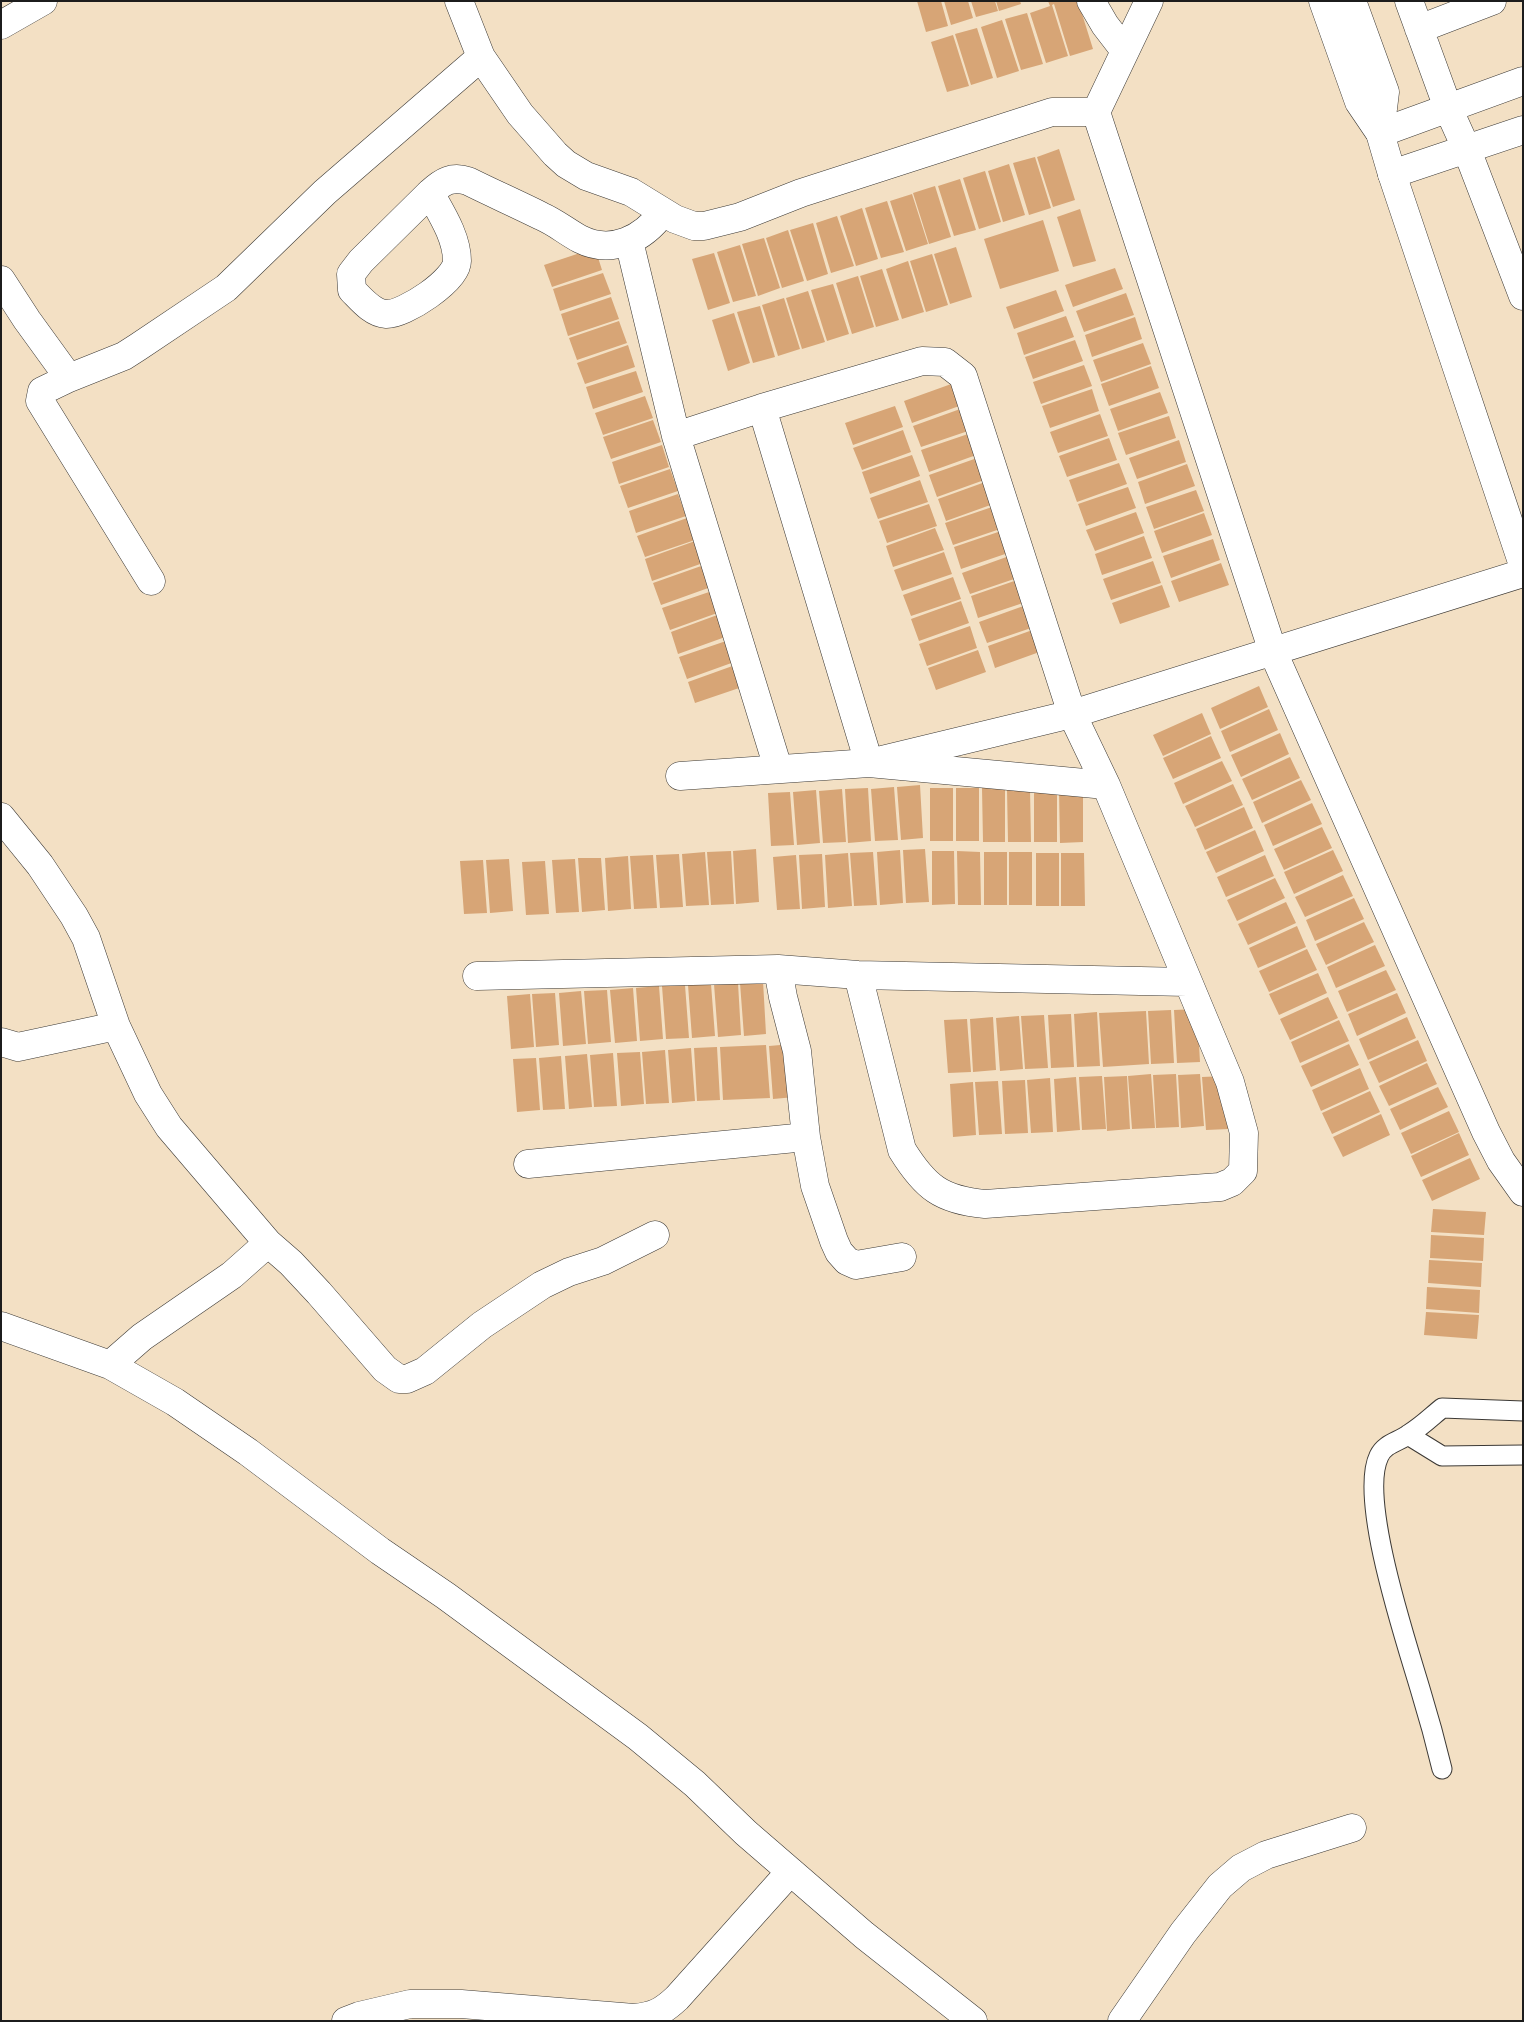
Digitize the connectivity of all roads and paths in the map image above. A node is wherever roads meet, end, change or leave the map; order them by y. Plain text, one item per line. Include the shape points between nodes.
1 (43, 1) edge
2 (459, 1) edge
3 (1091, 1) edge
4 (1148, 1) edge
5 (1323, 1) edge
6 (1352, 1) edge
7 (1409, 1) edge
8 (1492, 1) edge
9 (1, 25) edge
10 (1419, 29) junction
11 (1125, 51) junction
12 (481, 57) junction
13 (1523, 81) edge
14 (1448, 108) junction
15 (1096, 112) junction
16 (1523, 130) edge
17 (1380, 134) junction
18 (1468, 150) junction
19 (1392, 174) junction
20 (430, 193) dead end
21 (663, 212) junction
22 (629, 241) junction
23 (1, 280) edge
24 (1523, 296) edge
25 (69, 378) junction
26 (762, 408) junction
27 (676, 436) junction
28 (1523, 565) edge
29 (1523, 573) edge
30 (151, 581) dead end
31 (1273, 652) junction
32 (1072, 714) junction
33 (869, 763) junction
34 (778, 768) junction
35 (680, 776) dead end
36 (1106, 785) junction
37 (1, 817) edge
38 (778, 969) junction
39 (858, 975) junction
40 (477, 976) dead end
41 (1187, 982) junction
42 (116, 1026) junction
43 (1, 1042) edge
44 (806, 1137) junction
45 (528, 1164) dead end
46 (1523, 1192) edge
47 (655, 1235) dead end
48 (268, 1243) junction
49 (902, 1257) dead end
50 (1, 1326) edge
51 (110, 1365) junction
52 (1523, 1411) edge
53 (1408, 1436) junction
54 (1523, 1455) edge
55 (1442, 1769) dead end
56 (1352, 1828) dead end
57 (790, 1872) junction
58 (346, 2021) edge
59 (973, 2021) edge
60 (1122, 2021) edge

1 - 9 street
2 - 12 street
3 - 11 street
4 - 11 street
5 - 17 street via 1359,102
6 - 17 street via 1384,92
7 - 10 street
8 - 10 street
10 - 14 street
11 - 15 street
12 - 21 street via 520,114 566,164 586,176 631,192
12 - 25 street via 325,192 226,288 138,348
13 - 14 street
14 - 17 street
14 - 18 street
15 - 21 street via 1052,112 714,224 685,224
15 - 31 street
16 - 18 street
17 - 19 street
18 - 19 street
18 - 24 street
19 - 28 street
20 - 22 street via 440,184 459,178 542,216 589,243 615,246
21 - 22 street via 655,223
22 - 27 street
23 - 25 street
25 - 30 street via 42,391 40,401
26 - 27 street
26 - 32 street via 922,360 944,362 963,376
26 - 33 street
27 - 34 street
29 - 31 street
31 - 32 street
31 - 46 street via 1486,1132
32 - 33 street
32 - 36 street
33 - 34 street
33 - 36 street
34 - 35 street
36 - 41 street
37 - 42 street via 40,865 74,916 86,938
38 - 39 street
38 - 40 street
38 - 44 street via 797,1051
39 - 41 street
39 - 41 street via 902,1150 926,1184 962,1202 985,1204 1220,1186 1232,1182 1243,1171 1244,1133 1230,1082
42 - 43 street via 18,1047
42 - 48 street via 148,1094 169,1127
44 - 45 street
44 - 49 street via 822,1210 839,1252 856,1265
47 - 48 street via 603,1261 542,1285 482,1324 425,1371 407,1379 399,1379 385,1369 319,1293
48 - 51 street via 232,1275 142,1337
50 - 51 street
51 - 57 street via 213,1426 380,1551 584,1696 695,1784
52 - 53 lane via 1442,1408
53 - 54 lane via 1442,1456
53 - 55 lane via 1382,1450 1375,1469 1374,1495 1393,1596
56 - 60 street via 1266,1855 1241,1868 1220,1886 1183,1932
57 - 58 street via 677,1998 663,2012 649,2017 461,2004 410,2004
57 - 59 street

